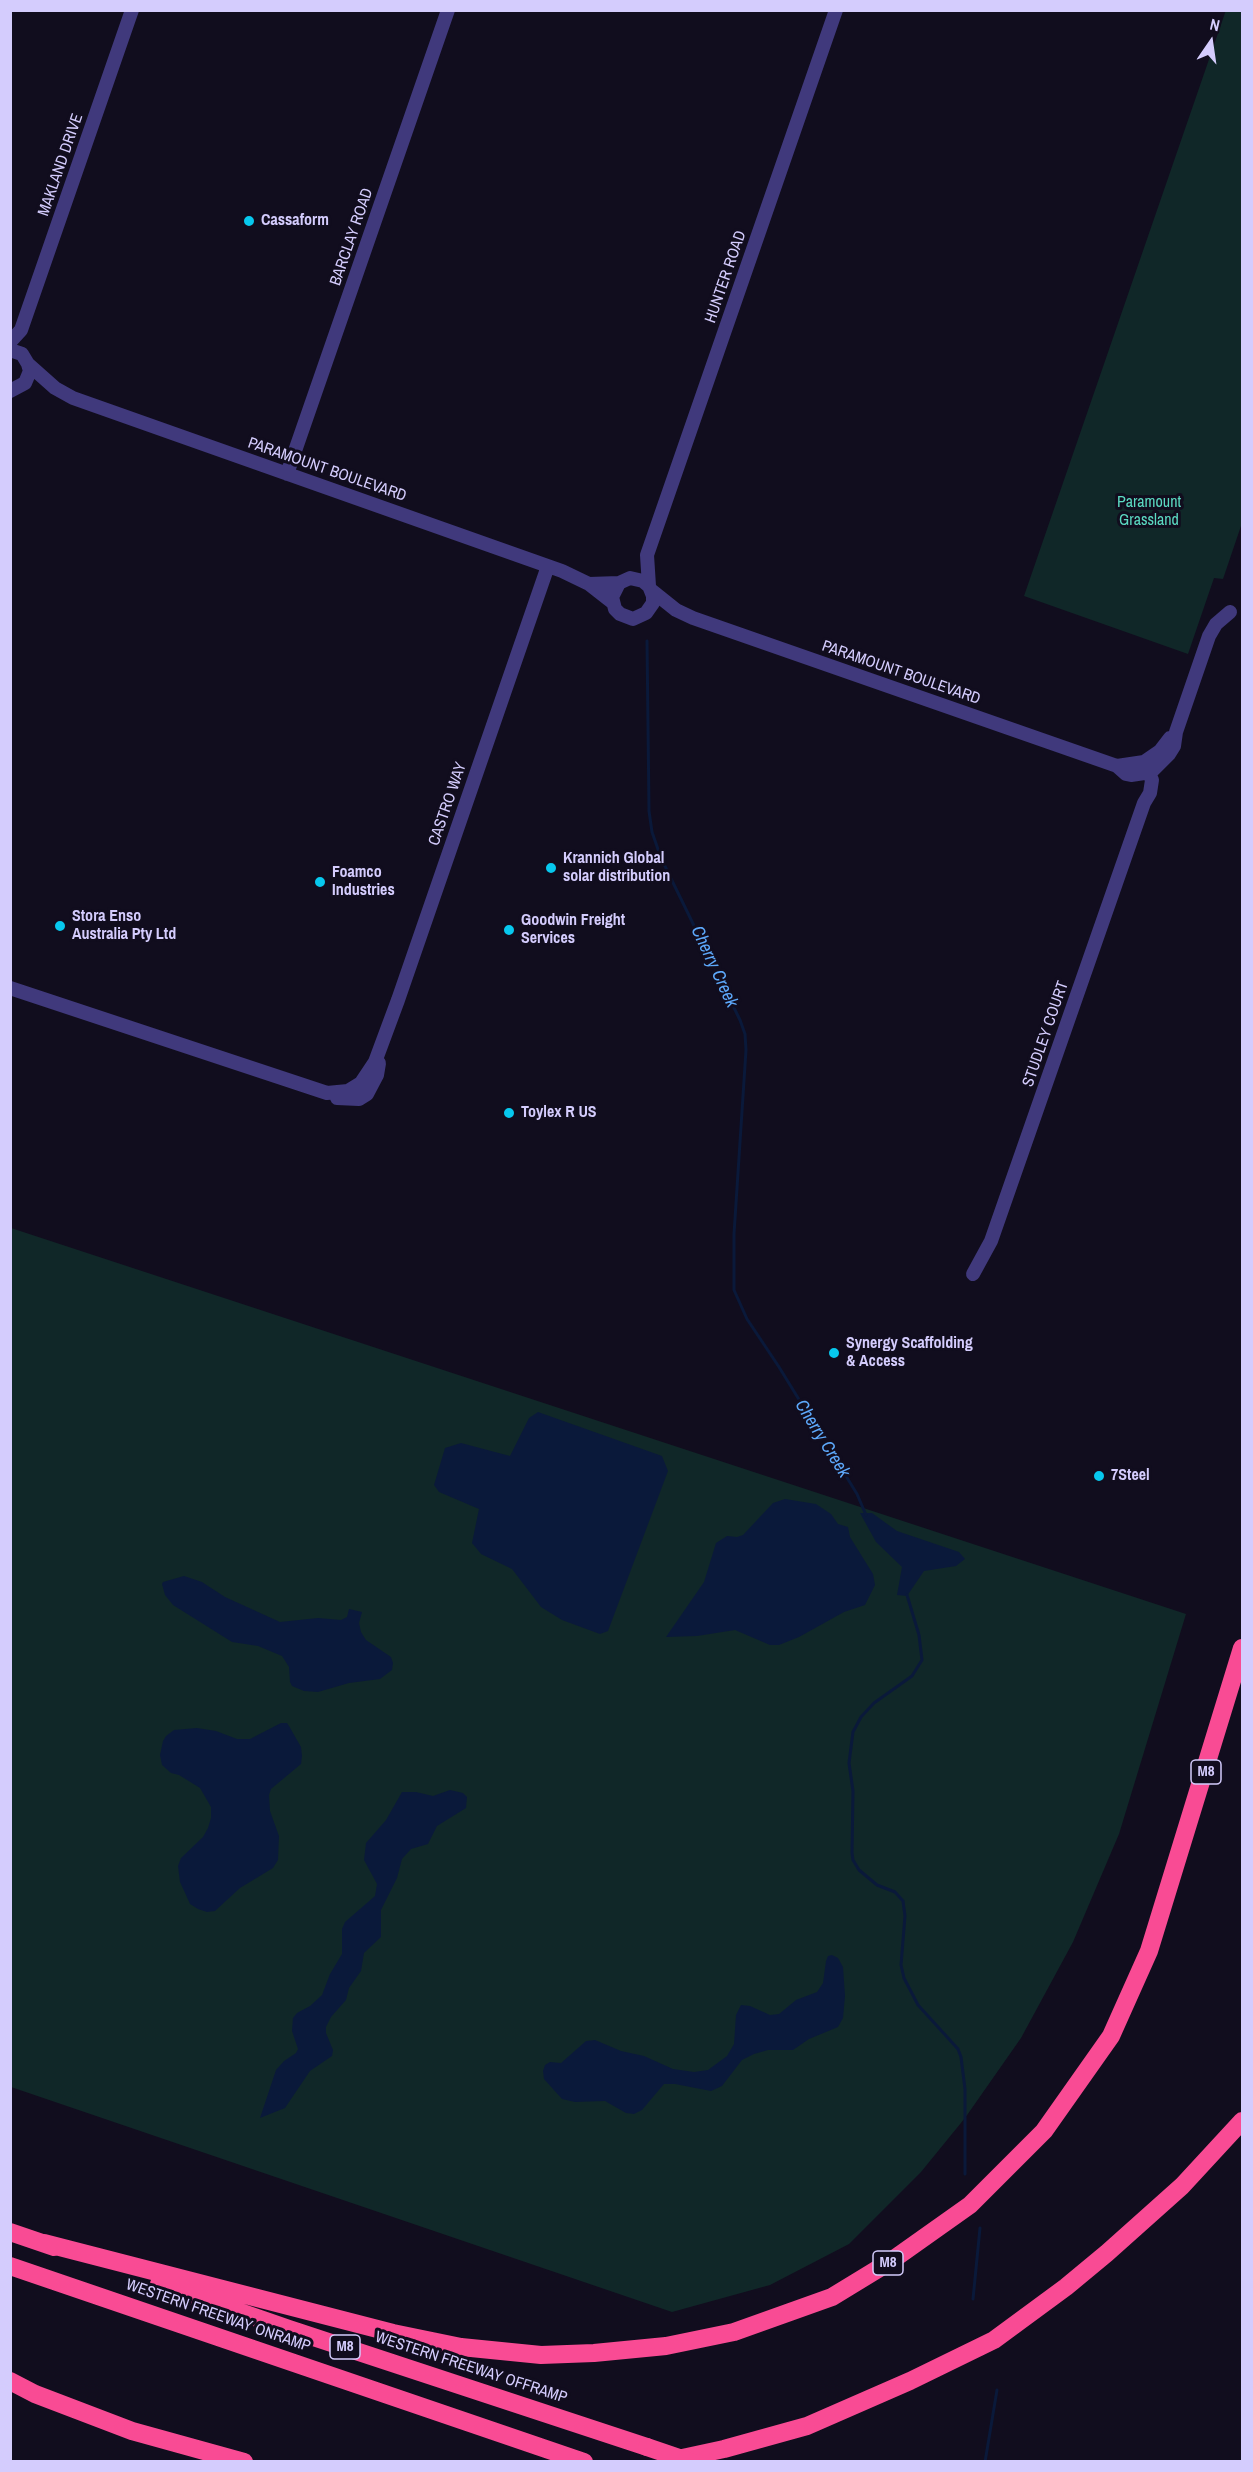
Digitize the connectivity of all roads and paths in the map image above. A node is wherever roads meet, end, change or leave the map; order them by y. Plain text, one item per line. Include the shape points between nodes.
1 (132, 10) edge
2 (448, 10) edge
3 (836, 10) edge
4 (21, 330) junction
5 (10, 342) edge
6 (10, 350) edge
7 (27, 362) junction
8 (55, 387) junction
9 (14, 392) edge
10 (287, 474) junction
11 (647, 555) junction
12 (548, 566) junction
13 (621, 581) junction
14 (589, 584) junction
15 (650, 588) junction
16 (612, 602) junction
17 (676, 610) junction
18 (1230, 612) dead end
19 (646, 613) junction
20 (1145, 770) junction
21 (10, 988) edge
22 (973, 1274) dead end
23 (1242, 1648) edge
24 (1238, 2126) edge
25 (10, 2232) edge
26 (44, 2244) junction
27 (10, 2266) edge
28 (10, 2381) edge
29 (584, 2461) edge
30 (244, 2462) edge
31 (666, 2462) edge
32 (691, 2462) edge

1 - 4 street, MAKLAND DRIVE
2 - 10 street, BARCLAY ROAD
3 - 11 street, HUNTER ROAD
4 - 5 street, MAKLAND DRIVE
4 - 7 street, MAKLAND DRIVE
6 - 7 street, PARAMOUNT BOULEVARD via 21,354
7 - 8 street, PARAMOUNT BOULEVARD
7 - 9 street via 28,377
8 - 9 street, PARAMOUNT BOULEVARD via 36,386
8 - 10 street, PARAMOUNT BOULEVARD via 79,400
10 - 12 street, PARAMOUNT BOULEVARD
11 - 13 street, HUNTER ROAD
11 - 15 street, HUNTER ROAD
12 - 14 street, PARAMOUNT BOULEVARD
12 - 21 street, CASTRO WAY via 379,1052 361,1083 348,1091 327,1092
13 - 14 street, PARAMOUNT BOULEVARD
13 - 15 street via 637,578
13 - 16 street via 613,591
14 - 16 street, PARAMOUNT BOULEVARD
15 - 17 street, PARAMOUNT BOULEVARD
15 - 19 street via 652,603
16 - 19 street via 626,617
17 - 19 street, PARAMOUNT BOULEVARD
17 - 20 street, PARAMOUNT BOULEVARD via 1117,766
18 - 20 street via 1209,636 1174,746
20 - 22 street, STUDLEY COURT via 1140,789 1144,803 992,1241
23 - 26 highway, M8 via 1149,1951 1111,2036 1044,2131 970,2205 832,2297 734,2332 666,2346 541,2355 461,2347 393,2333
24 - 31 highway via 1182,2186 1107,2253 994,2340 807,2426
25 - 26 highway, M8
26 - 32 highway, WESTERN FREEWAY OFFRAMP / M8, bridge
27 - 29 highway, WESTERN FREEWAY ONRAMP / M8
28 - 30 highway via 132,2431

